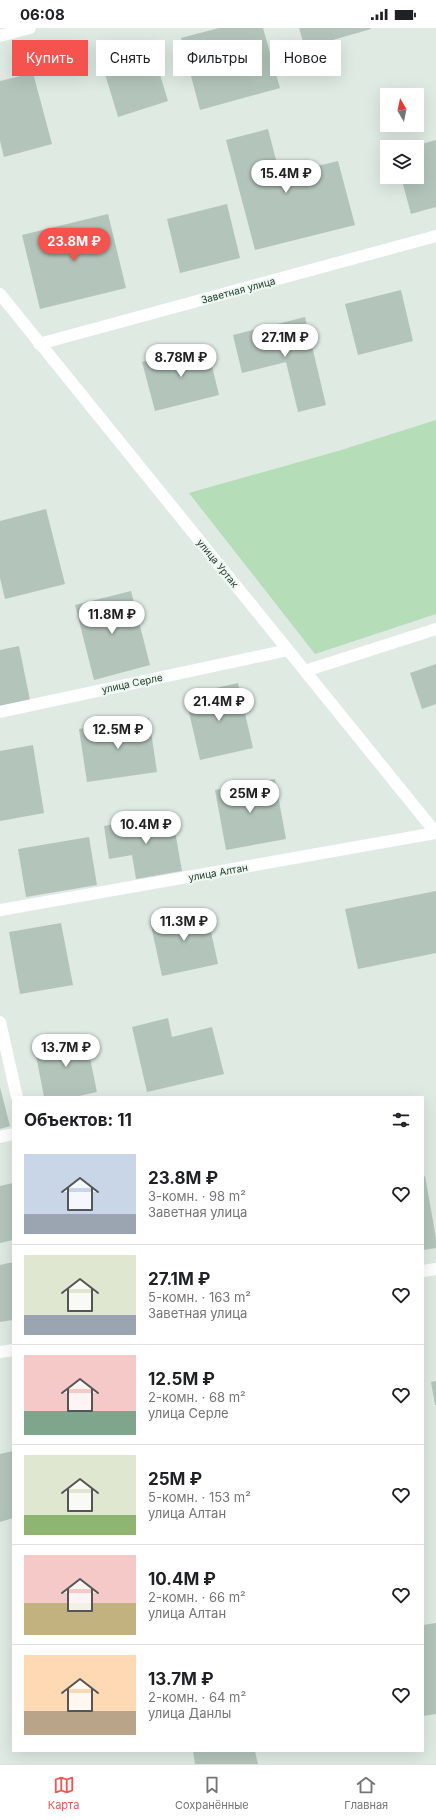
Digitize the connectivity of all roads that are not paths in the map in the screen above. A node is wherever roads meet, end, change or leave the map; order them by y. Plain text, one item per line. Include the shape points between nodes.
1 (30, 28) edge
2 (0, 36) edge
3 (436, 236) edge
4 (0, 294) edge
5 (39, 344) junction
6 (436, 629) edge
7 (288, 650) junction
8 (305, 671) junction
9 (0, 712) edge
10 (436, 833) edge
11 (0, 910) edge
12 (0, 1022) edge
13 (17, 1096) edge
14 (12, 1134) edge
15 (0, 1137) edge
16 (436, 1269) edge
17 (424, 1271) edge
18 (12, 1350) edge
19 (0, 1352) edge

1 - 2 street
3 - 5 street, Заветная улица
4 - 5 street, улица Уртак
5 - 7 street, улица Уртак
6 - 8 street
7 - 8 street, улица Уртак
7 - 9 street, улица Серле
8 - 10 street, улица Уртак
10 - 11 street, улица Алтан
12 - 13 street
14 - 15 street
16 - 17 street
18 - 19 street

